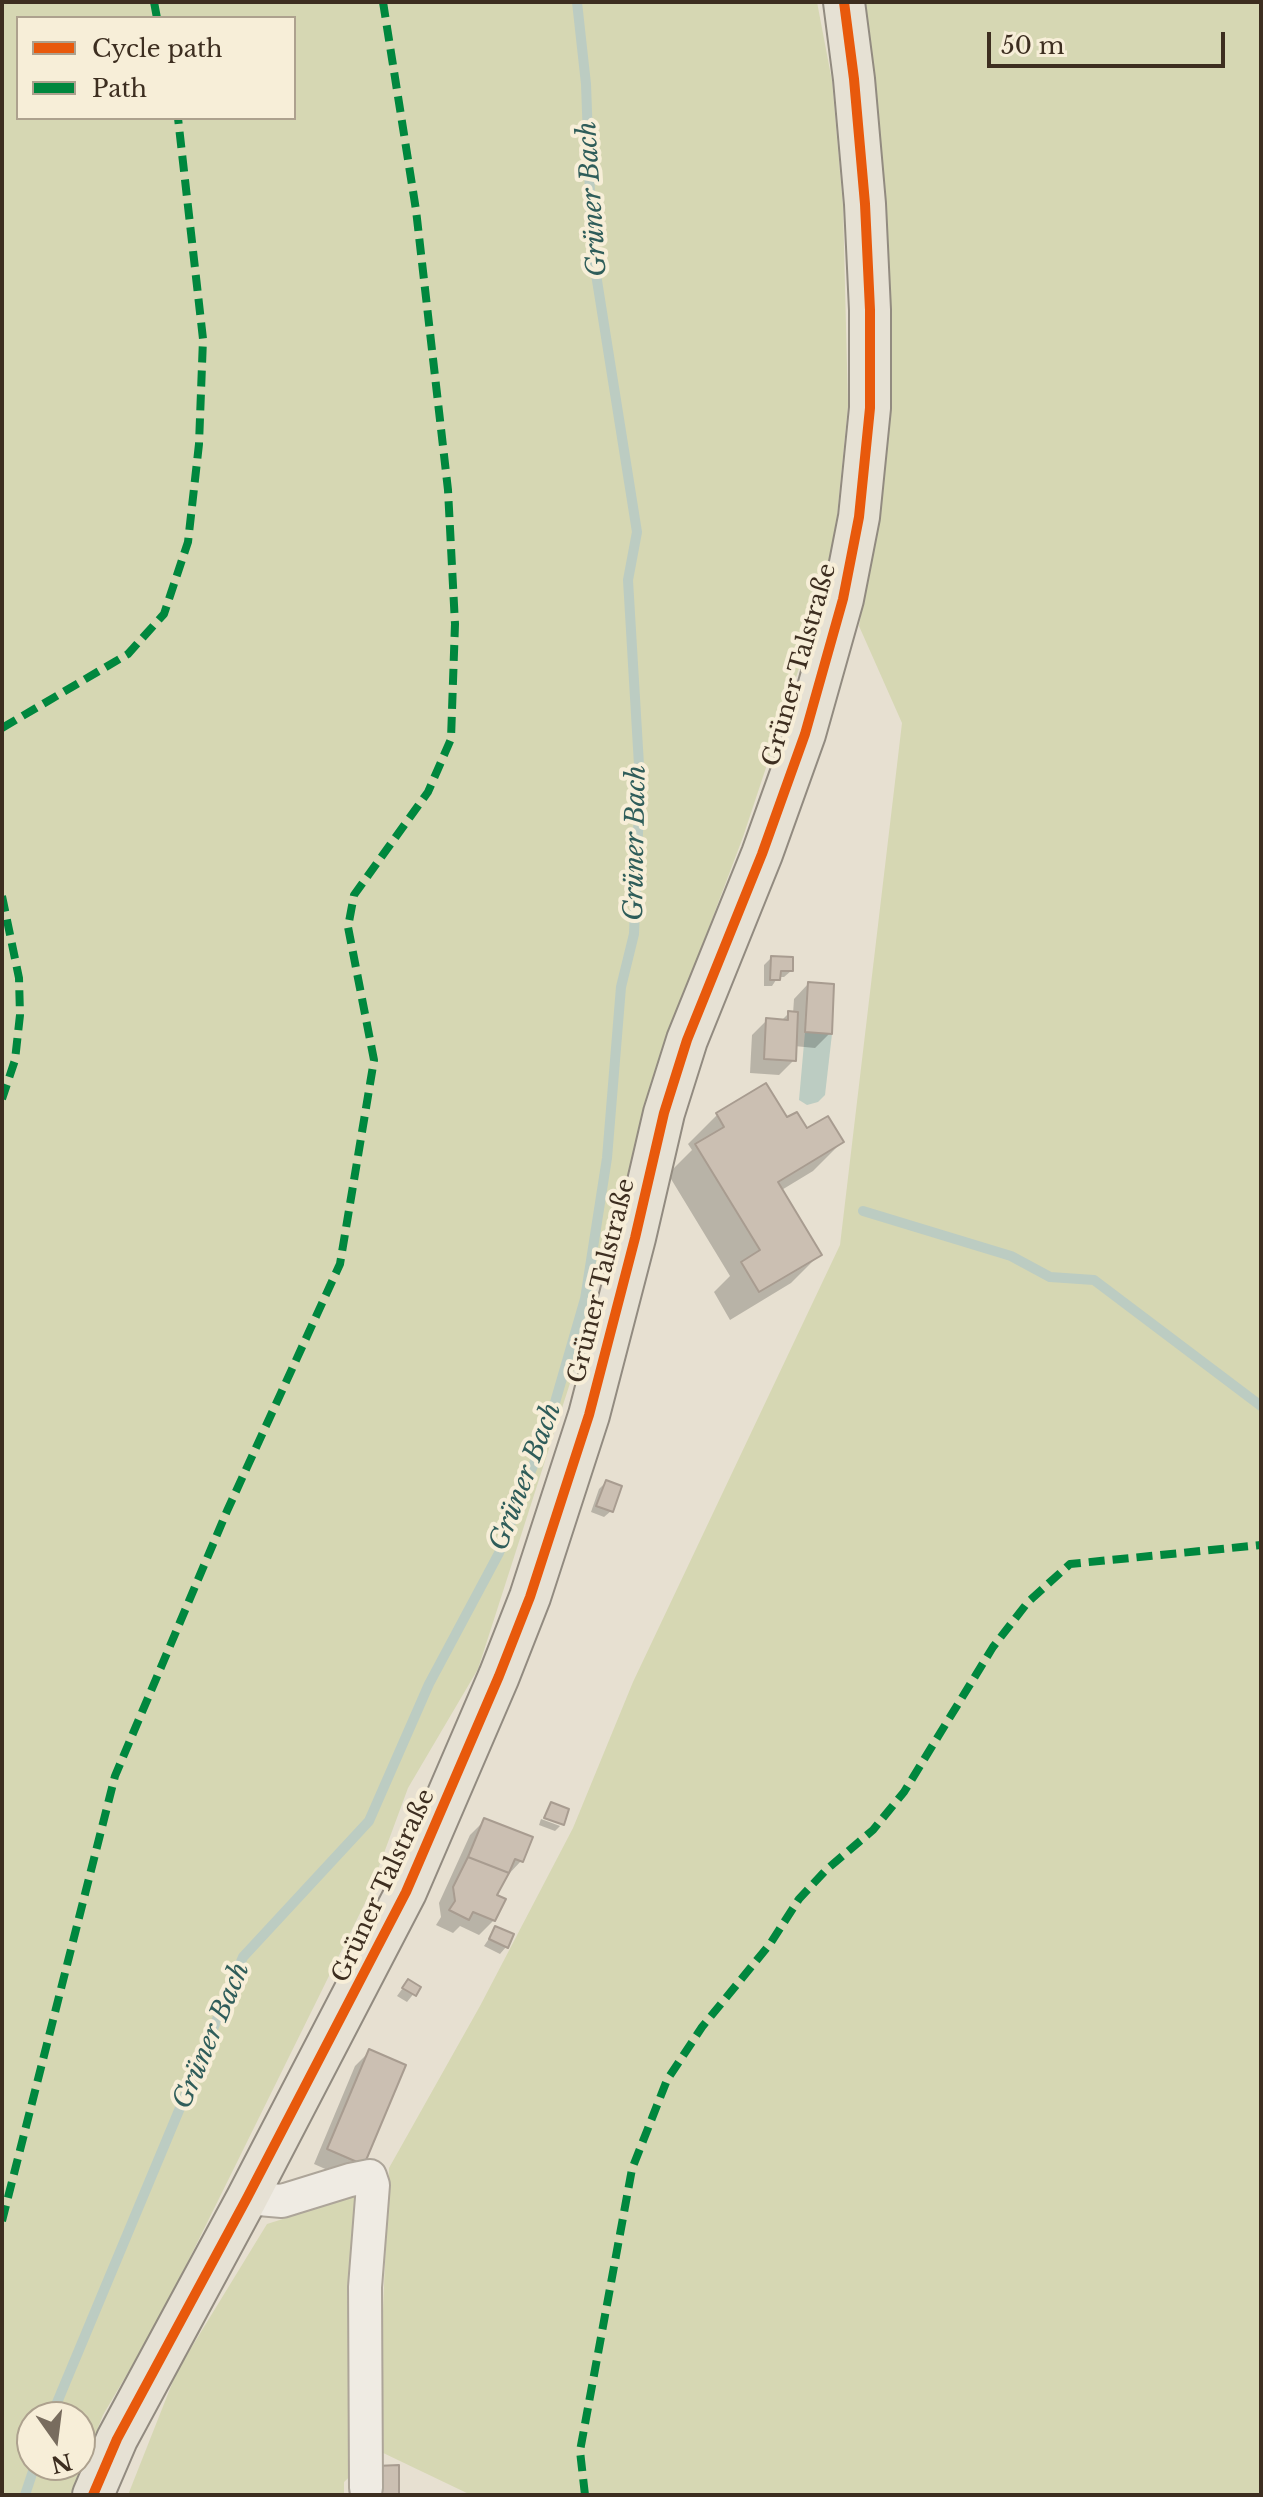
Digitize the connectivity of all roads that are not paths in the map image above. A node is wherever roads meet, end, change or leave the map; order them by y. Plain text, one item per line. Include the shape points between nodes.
1 (844, 2) edge
2 (247, 2198) junction
3 (366, 2488) dead end
4 (93, 2495) edge

1 - 2 main road, Grüner Talstraße via 865,204 870,408 859,517 843,599 805,734 664,1113 589,1415 530,1597 406,1892
2 - 3 lane via 282,2201 370,2176
2 - 4 main road, Grüner Talstraße via 117,2439

